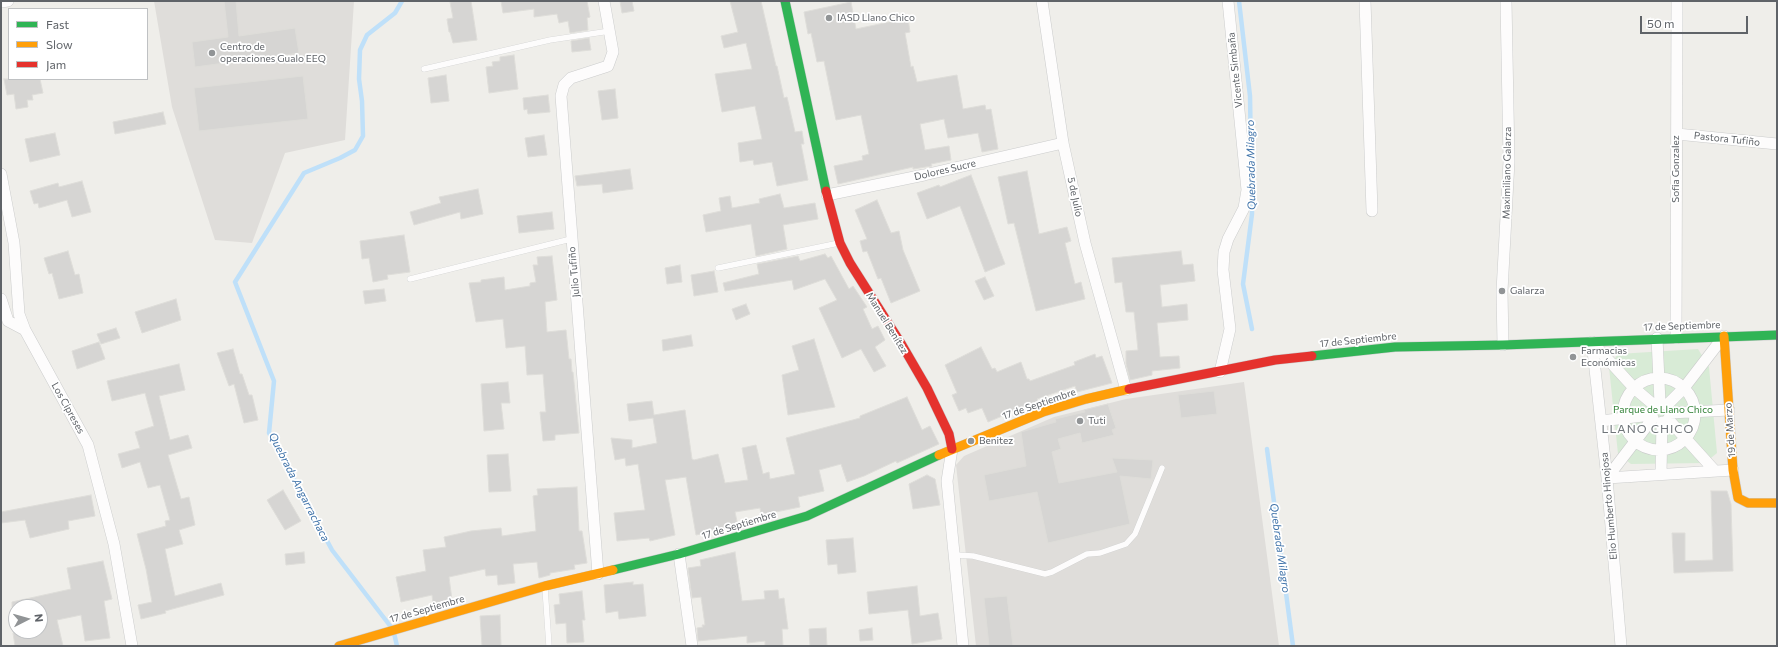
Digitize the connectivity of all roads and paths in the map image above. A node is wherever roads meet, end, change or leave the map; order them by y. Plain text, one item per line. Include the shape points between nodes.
1 (8, 1) edge
2 (604, 1) edge
3 (785, 1) edge
4 (1042, 1) edge
5 (1228, 1) edge
6 (1365, 1) edge
7 (1506, 1) edge
8 (1677, 1) edge
9 (1, 2) edge
10 (610, 31) junction
11 (424, 69) dead end
12 (1677, 134) junction
13 (1063, 143) junction
14 (1777, 144) edge
15 (1, 174) edge
16 (826, 195) junction
17 (1372, 211) dead end
18 (572, 238) junction
19 (840, 243) junction
20 (718, 268) dead end
21 (410, 280) dead end
22 (1, 299) edge
23 (25, 330) junction
24 (1777, 335) edge
25 (1724, 336) junction
26 (1657, 338) junction
27 (1676, 338) junction
28 (1592, 342) junction
29 (1503, 345) junction
30 (1220, 372) junction
31 (1659, 378) junction
32 (1634, 388) junction
33 (1684, 388) junction
34 (1126, 390) junction
35 (1729, 410) junction
36 (1661, 412) junction
37 (1695, 413) junction
38 (1623, 418) junction
39 (1601, 421) junction
40 (1686, 438) junction
41 (1634, 441) junction
42 (952, 449) junction
43 (1661, 450) junction
44 (1162, 468) dead end
45 (1733, 470) junction
46 (1715, 471) junction
47 (1661, 474) junction
48 (1607, 478) junction
49 (1777, 503) edge
50 (679, 554) junction
51 (954, 555) junction
52 (598, 574) junction
53 (545, 586) junction
54 (132, 646) edge
55 (339, 646) edge
56 (549, 646) edge
57 (692, 646) edge
58 (963, 646) edge
59 (1621, 646) edge

1 - 9 street
2 - 10 street, Julio Tufiño
3 - 16 street, Manuel Benítez
4 - 13 street, 5 de Julio
5 - 30 street, Vicente Simbaña via 1247,190 1244,208 1224,252 1223,270 1230,329
6 - 17 street
7 - 29 street, Maximiliano Galarza via 1509,160 1502,291
8 - 12 street, Sofia Gonzalez
10 - 11 lane via 550,40
10 - 18 street, Julio Tufiño via 613,52 608,66 571,78 564,85 561,96
12 - 14 street, Pastora Tufiño
12 - 27 street, Sofia Gonzalez
13 - 16 street, Dolores Sucre
13 - 34 street, 5 de Julio via 1085,243
15 - 23 street, Los Cipreses via 14,244 19,314
16 - 19 street, Manuel Benítez
18 - 21 lane
18 - 52 street, Julio Tufiño
19 - 20 lane
19 - 42 street, Manuel Benítez via 850,264 927,388 949,434
22 - 23 street via 8,320
23 - 54 street, Los Cipreses via 88,445 114,544
24 - 25 street, 17 de Septiembre
25 - 27 street, 17 de Septiembre
25 - 33 street
25 - 35 street, 19 de Marzo
26 - 27 street, 17 de Septiembre
26 - 28 street, 17 de Septiembre
26 - 31 street
28 - 29 street, 17 de Septiembre
28 - 32 street
28 - 39 street, Elio Humberto Hinojosa
29 - 30 street, 17 de Septiembre via 1395,347 1275,360
30 - 34 street, 17 de Septiembre
31 - 32 street via 1646,380
31 - 33 street via 1672,380
31 - 36 street
32 - 36 street
32 - 38 street via 1625,402
33 - 36 street
33 - 37 street
34 - 42 street, 17 de Septiembre via 1043,412
35 - 37 street
35 - 45 street, 19 de Marzo
36 - 37 street
36 - 38 street
36 - 40 street
36 - 41 street
36 - 43 street
37 - 40 street via 1694,422
38 - 39 street
38 - 41 street
39 - 48 street, Elio Humberto Hinojosa
40 - 43 street
40 - 46 street
41 - 43 street via 1647,448
41 - 48 street
42 - 50 street, 17 de Septiembre via 807,516
42 - 51 street, Manuel Benítez via 947,480
43 - 47 street
44 - 51 lane via 1135,534 1126,544 1100,553 1087,554 1045,574 973,556
45 - 46 street, 19 de Marzo
45 - 49 street via 1738,498 1748,503
46 - 47 street, 19 de Marzo
47 - 48 street, 19 de Marzo
48 - 59 street, Elio Humberto Hinojosa
50 - 52 street, 17 de Septiembre
50 - 57 street
51 - 58 street, Manuel Benítez
52 - 53 street, 17 de Septiembre
53 - 55 street, 17 de Septiembre
53 - 56 lane

